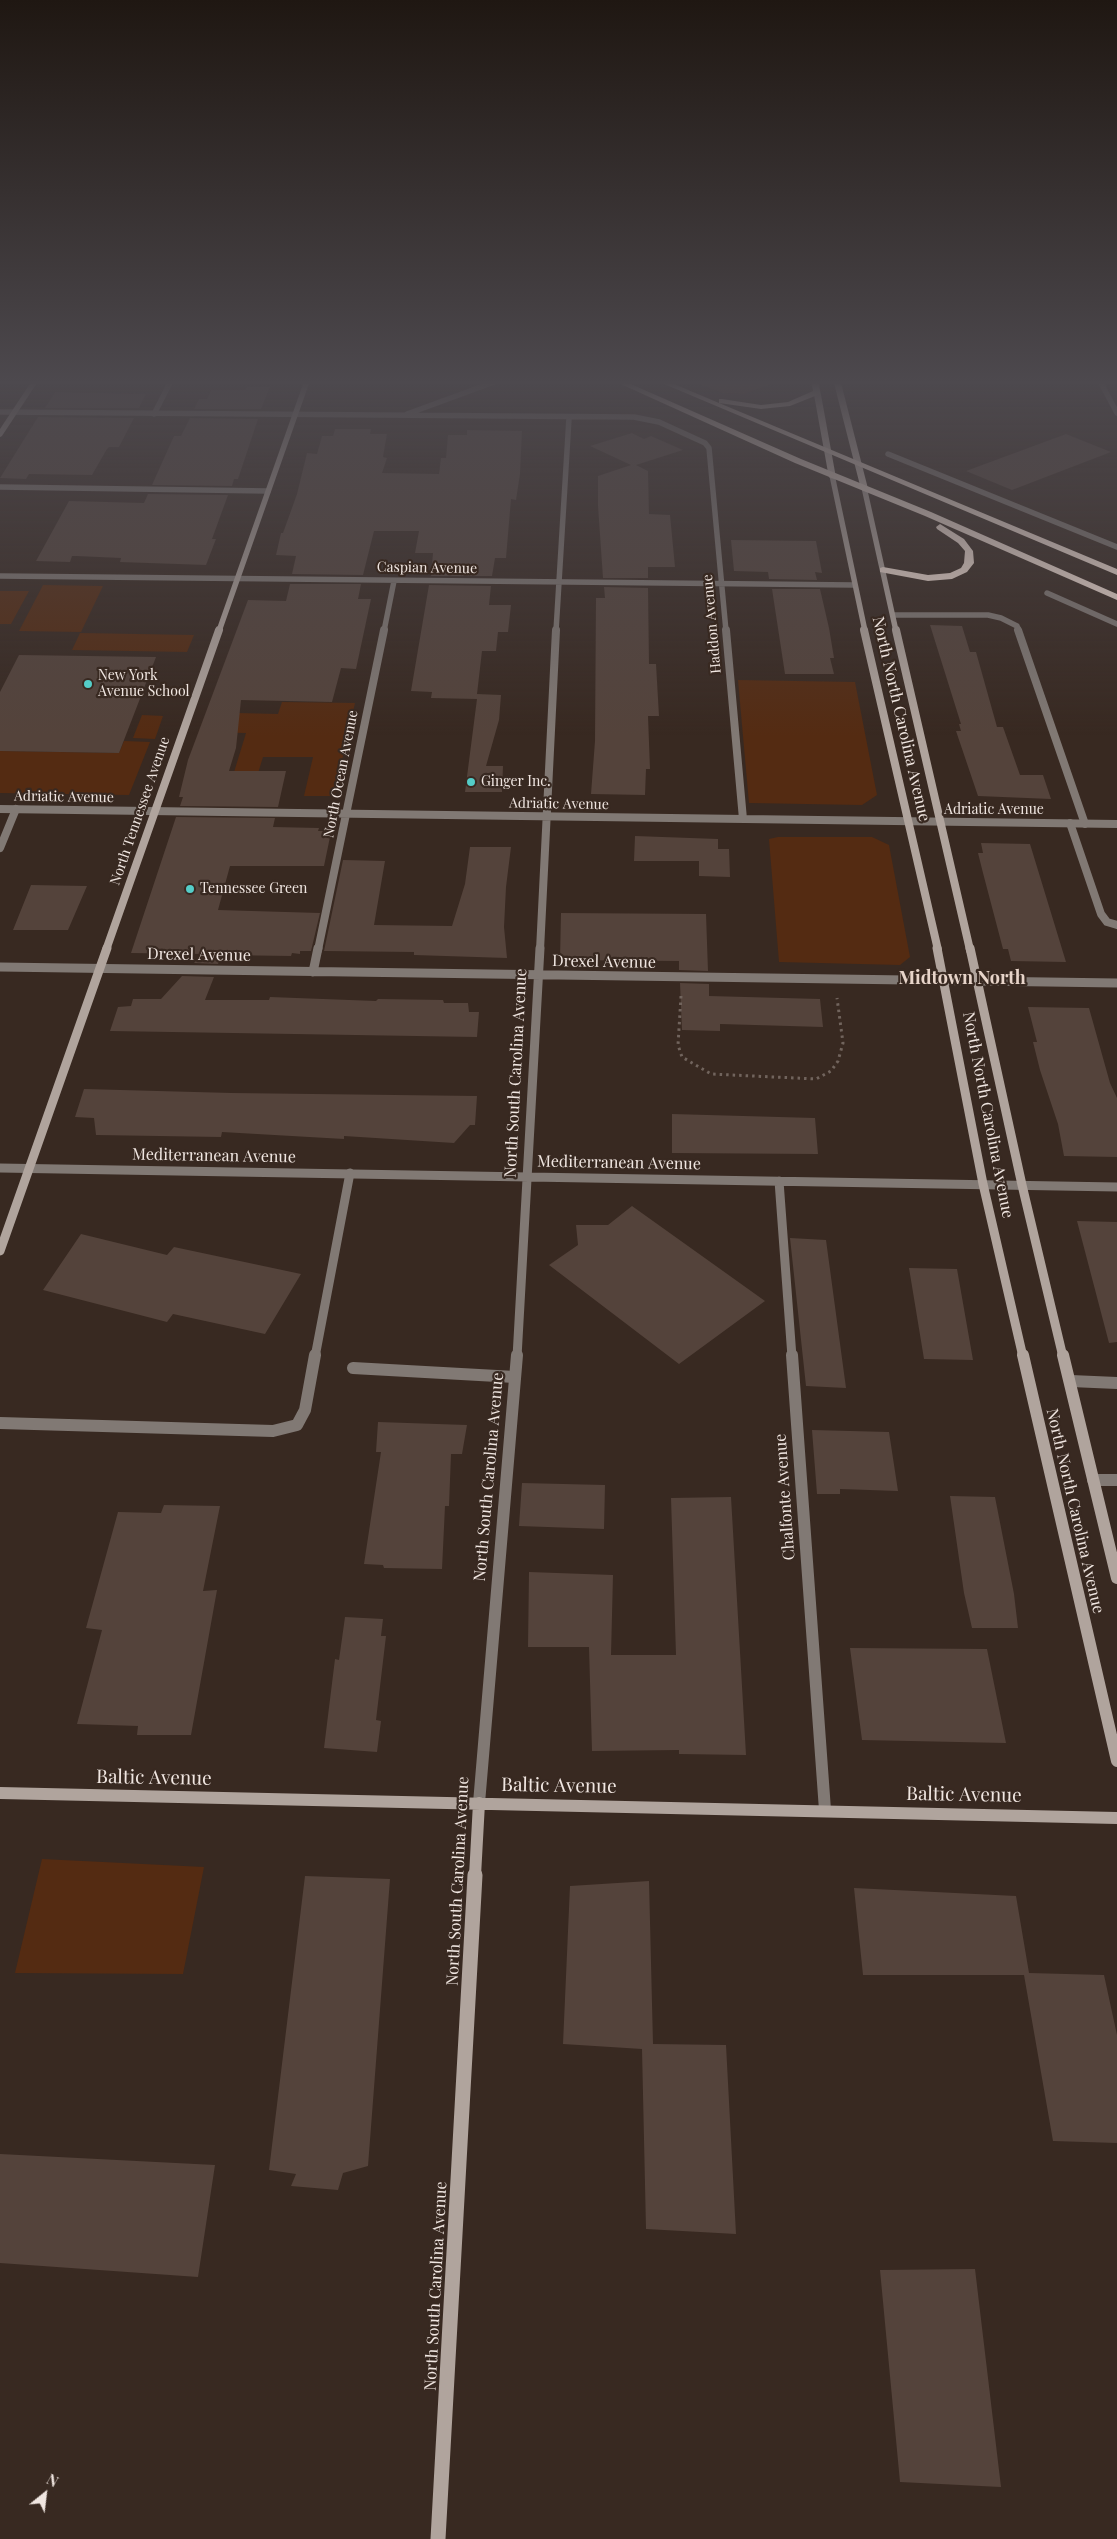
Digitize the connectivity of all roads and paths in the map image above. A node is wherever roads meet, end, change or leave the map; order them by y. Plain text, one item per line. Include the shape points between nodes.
1 (265, 499) edge
2 (564, 499) edge
3 (714, 499) edge
4 (837, 499) edge
5 (867, 499) edge
6 (893, 499) edge
7 (942, 499) edge
8 (1000, 499) edge
9 (903, 504) junction
10 (1117, 547) edge
11 (884, 570) junction
12 (1117, 572) edge
13 (0, 576) edge
14 (235, 579) junction
15 (394, 580) junction
16 (559, 582) junction
17 (721, 584) junction
18 (854, 585) junction
19 (1047, 593) dead end
20 (1117, 597) edge
21 (893, 615) junction
22 (1117, 624) edge
23 (0, 809) edge
24 (16, 809) junction
25 (154, 811) junction
26 (347, 813) junction
27 (546, 816) junction
28 (742, 819) junction
29 (908, 822) junction
30 (939, 822) junction
31 (1070, 823) junction
32 (1084, 824) junction
33 (1117, 824) edge
34 (0, 848) edge
35 (1117, 925) edge
36 (0, 967) edge
37 (99, 968) junction
38 (313, 972) junction
39 (539, 976) junction
40 (682, 978) junction
41 (834, 980) junction
42 (945, 982) junction
43 (978, 982) junction
44 (1117, 983) edge
45 (0, 1168) edge
46 (30, 1168) junction
47 (350, 1173) junction
48 (527, 1176) junction
49 (779, 1181) junction
50 (983, 1184) junction
51 (1022, 1185) junction
52 (1117, 1187) edge
53 (0, 1251) edge
54 (353, 1368) dead end
55 (516, 1377) junction
56 (1071, 1382) junction
57 (1117, 1383) edge
58 (0, 1423) edge
59 (1093, 1480) junction
60 (1117, 1480) edge
61 (1117, 1578) edge
62 (1117, 1761) edge
63 (0, 1793) edge
64 (479, 1803) junction
65 (825, 1810) junction
66 (1117, 1818) edge
67 (438, 2539) edge

1 - 14 street, North Tennessee Avenue
2 - 16 street, North South Carolina Avenue
3 - 17 street, Haddon Avenue
4 - 18 street, North North Carolina Avenue
5 - 11 street, North North Carolina Avenue
6 - 9 highway
7 - 12 highway
8 - 10 street
9 - 11 highway via 961,541 969,551 969,563 959,574 937,578
9 - 20 highway
11 - 21 street, North North Carolina Avenue
13 - 14 street, Caspian Avenue
14 - 15 street, Caspian Avenue
14 - 25 street, North Tennessee Avenue
15 - 16 street, Caspian Avenue
15 - 26 street, North Ocean Avenue
16 - 17 street, Caspian Avenue
16 - 27 street, North South Carolina Avenue
17 - 18 street, Caspian Avenue
17 - 28 street, Haddon Avenue
18 - 29 street, North North Carolina Avenue
19 - 22 street
21 - 30 street, North North Carolina Avenue
21 - 32 street via 988,616 1016,626
23 - 24 street, Adriatic Avenue
24 - 25 street, Adriatic Avenue
24 - 34 street
25 - 26 street, Adriatic Avenue
25 - 37 street, North Tennessee Avenue
26 - 27 street, Adriatic Avenue
26 - 38 street, North Ocean Avenue
27 - 28 street, Adriatic Avenue
27 - 39 street, North South Carolina Avenue
28 - 29 street, Adriatic Avenue
29 - 30 street, Adriatic Avenue
29 - 42 street, North North Carolina Avenue
30 - 31 street, Adriatic Avenue
30 - 43 street, North North Carolina Avenue
31 - 32 street, Adriatic Avenue
31 - 35 street via 1101,914 1107,922
32 - 33 street, Adriatic Avenue
36 - 37 street, Drexel Avenue
37 - 38 street, Drexel Avenue
37 - 46 street, North Tennessee Avenue
38 - 39 street, Drexel Avenue
39 - 40 street, Drexel Avenue
39 - 48 street, North South Carolina Avenue
40 - 41 street, Drexel Avenue
40 - 41 path via 678,1045 682,1057 711,1074 816,1079 831,1071 843,1043
41 - 42 street, Drexel Avenue
42 - 43 street, Drexel Avenue
42 - 50 street, North North Carolina Avenue
43 - 44 street, Drexel Avenue
43 - 51 street, North North Carolina Avenue
45 - 46 street, Mediterranean Avenue
46 - 47 street, Mediterranean Avenue
46 - 53 street, North Tennessee Avenue
47 - 48 street, Mediterranean Avenue
47 - 58 street via 305,1410 297,1425 273,1431
48 - 49 street, Mediterranean Avenue
48 - 55 street, North South Carolina Avenue
49 - 50 street, Mediterranean Avenue
49 - 65 street, Chalfonte Avenue
50 - 51 street, Mediterranean Avenue
50 - 62 street, North North Carolina Avenue
51 - 52 street, Mediterranean Avenue
51 - 56 street, North North Carolina Avenue
54 - 55 street
55 - 64 street, North South Carolina Avenue
56 - 57 street
56 - 59 street, North North Carolina Avenue
59 - 60 street
59 - 61 street, North North Carolina Avenue
63 - 64 street, Baltic Avenue
64 - 65 street, Baltic Avenue
64 - 67 street, North South Carolina Avenue
65 - 66 street, Baltic Avenue

